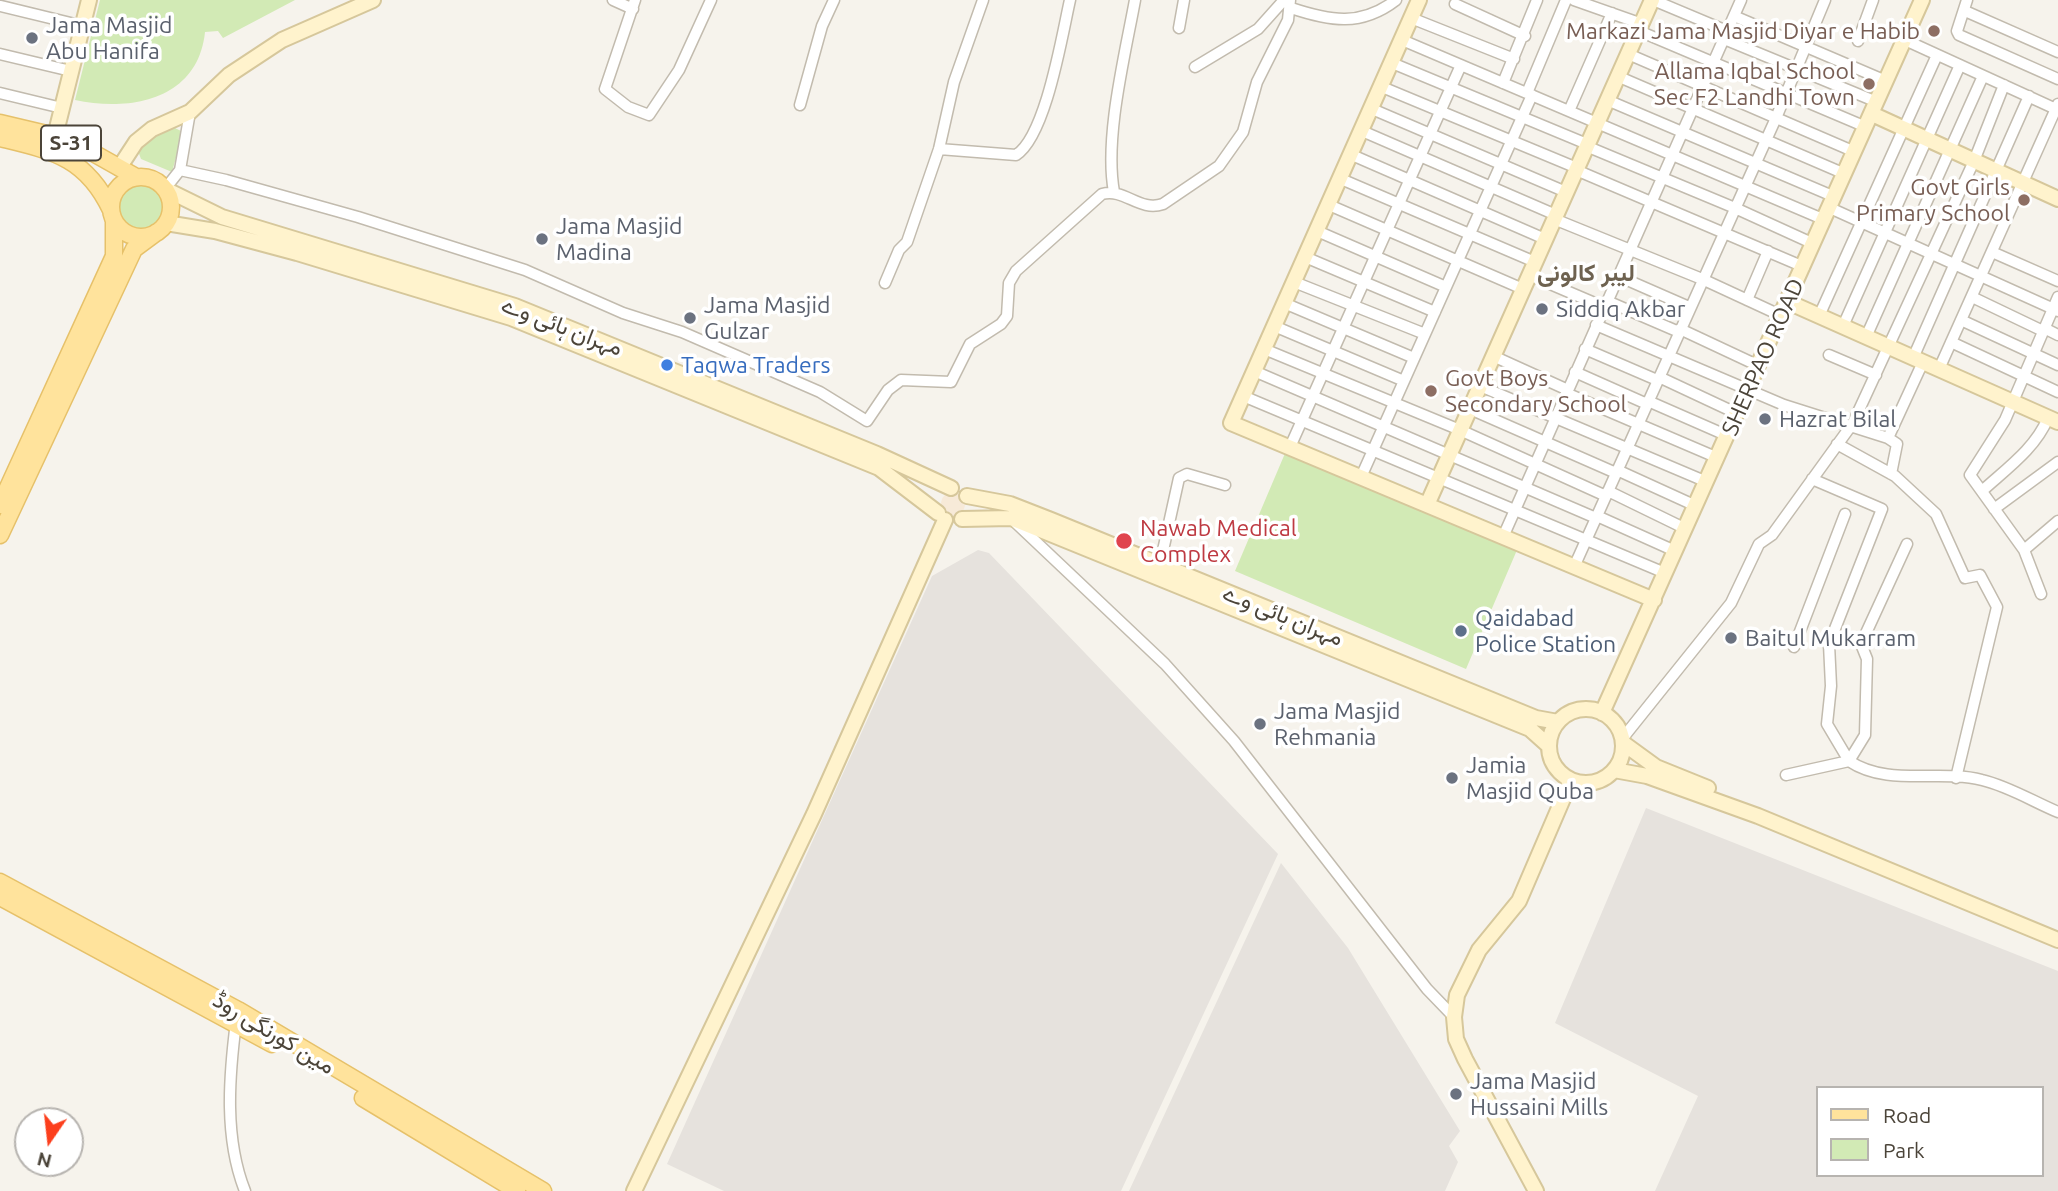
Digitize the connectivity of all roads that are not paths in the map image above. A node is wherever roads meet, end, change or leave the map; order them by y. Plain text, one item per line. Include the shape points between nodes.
1 (89, 0) edge
2 (373, 0) edge
3 (613, 0) edge
4 (711, 0) edge
5 (834, 0) edge
6 (983, 0) edge
7 (1070, 0) edge
8 (1135, 0) edge
9 (1184, 0) edge
10 (1396, 0) edge
11 (1419, 0) edge
12 (1537, 0) edge
13 (1566, 0) edge
14 (1574, 0) edge
15 (1653, 0) edge
16 (1741, 0) edge
17 (1825, 0) edge
18 (1873, 0) edge
19 (1922, 0) edge
20 (1288, 3) edge
21 (634, 4) edge
22 (1455, 4) dead end
23 (1966, 5) edge
24 (1, 6) edge
25 (1612, 13) junction
26 (1734, 16) junction
27 (1411, 18) junction
28 (83, 26) junction
29 (1640, 27) junction
30 (1179, 28) dead end
31 (1726, 35) junction
32 (1525, 36) junction
33 (1402, 40) junction
34 (1905, 40) junction
35 (1858, 41) dead end
36 (1806, 45) junction
37 (2058, 52) edge
38 (0, 54) edge
39 (1628, 54) junction
40 (1937, 55) junction
41 (1514, 59) junction
42 (1713, 62) junction
43 (1392, 63) junction
44 (1461, 65) junction
45 (1959, 65) junction
46 (1195, 67) dead end
47 (1797, 68) junction
48 (71, 71) junction
49 (1617, 76) junction
50 (1983, 76) junction
51 (2058, 79) edge
52 (1886, 81) junction
53 (1503, 83) junction
54 (1702, 85) junction
55 (2004, 85) junction
56 (1381, 87) junction
57 (1450, 89) junction
58 (1787, 92) junction
59 (0, 93) edge
60 (1530, 94) junction
61 (2029, 96) junction
62 (1607, 100) junction
63 (800, 105) dead end
64 (2057, 106) edge
65 (62, 108) junction
66 (1692, 108) junction
67 (1372, 109) junction
68 (1440, 111) junction
69 (1569, 111) junction
70 (190, 112) junction
71 (1872, 115) junction
72 (1521, 118) junction
73 (1776, 118) junction
74 (1597, 122) junction
75 (0, 123) edge
76 (1904, 129) junction
77 (1362, 131) junction
78 (1682, 132) junction
79 (1429, 134) junction
80 (0, 138) edge
81 (46, 139) junction
82 (1766, 139) junction
83 (1927, 139) junction
84 (1511, 141) junction
85 (1587, 145) junction
86 (939, 149) junction
87 (1952, 151) junction
88 (1855, 152) junction
89 (1352, 155) junction
90 (1671, 156) junction
91 (1418, 157) junction
92 (1974, 161) junction
93 (1756, 163) junction
94 (1501, 164) junction
95 (118, 168) junction
96 (1576, 169) junction
97 (180, 170) junction
98 (1997, 172) junction
99 (1845, 174) junction
100 (136, 177) junction
101 (1662, 177) junction
102 (1341, 179) junction
103 (1408, 179) junction
104 (2023, 184) junction
105 (1745, 185) junction
106 (1490, 188) junction
107 (165, 189) junction
108 (1114, 192) junction
109 (1566, 192) junction
110 (1653, 200) junction
111 (2058, 200) edge
112 (1397, 203) junction
113 (1329, 205) junction
114 (1735, 208) junction
115 (1830, 209) junction
116 (1480, 211) junction
117 (112, 216) junction
118 (1555, 217) junction
119 (1861, 223) junction
120 (162, 228) junction
121 (1385, 228) junction
122 (1317, 231) junction
123 (1724, 231) junction
124 (1884, 233) junction
125 (1469, 234) junction
126 (1545, 239) junction
127 (1907, 243) junction
128 (1814, 244) junction
129 (1630, 250) junction
130 (1768, 251) junction
131 (1992, 252) junction
132 (1932, 254) junction
133 (1373, 256) junction
134 (1305, 257) junction
135 (1458, 258) junction
136 (1954, 265) junction
137 (1804, 267) junction
138 (1529, 275) junction
139 (1618, 276) junction
140 (1981, 277) junction
141 (1702, 279) junction
142 (1362, 280) junction
143 (2058, 281) edge
144 (885, 282) dead end
145 (1294, 282) junction
146 (1446, 287) junction
147 (1972, 297) junction
148 (2058, 297) edge
149 (1747, 300) junction
150 (1788, 302) junction
151 (1284, 303) junction
152 (1352, 303) junction
153 (1606, 304) junction
154 (1689, 307) junction
155 (2055, 310) edge
156 (1434, 312) junction
157 (1782, 316) junction
158 (1819, 316) junction
159 (1961, 320) junction
160 (1596, 325) junction
161 (1274, 326) junction
162 (1843, 326) junction
163 (1342, 327) junction
164 (1679, 330) junction
165 (2044, 330) junction
166 (1425, 334) junction
167 (2058, 335) edge
168 (1866, 337) junction
169 (1951, 342) junction
170 (1889, 347) junction
171 (1264, 349) junction
172 (1586, 349) junction
173 (1332, 351) junction
174 (1669, 354) junction
175 (2033, 354) junction
176 (1829, 355) dead end
177 (1493, 356) junction
178 (1414, 358) junction
179 (1918, 360) junction
180 (2058, 365) edge
181 (1759, 366) junction
182 (1939, 369) junction
183 (1254, 372) junction
184 (1575, 372) junction
185 (1322, 373) junction
186 (1876, 375) junction
187 (2023, 376) junction
188 (1658, 379) junction
189 (1404, 381) junction
190 (1480, 386) junction
191 (1567, 391) junction
192 (1748, 391) junction
193 (2058, 392) edge
194 (1243, 396) junction
195 (1311, 398) junction
196 (1647, 402) junction
197 (2012, 402) junction
198 (1394, 403) junction
199 (1470, 409) junction
200 (1738, 414) junction
201 (1555, 418) junction
202 (1302, 420) junction
203 (2053, 420) edge
204 (1637, 425) junction
205 (1852, 425) junction
206 (1384, 426) junction
207 (1460, 430) junction
208 (1728, 436) junction
209 (1888, 438) junction
210 (1545, 442) junction
211 (1837, 443) junction
212 (1290, 447) junction
213 (1627, 447) junction
214 (1374, 449) junction
215 (1450, 454) junction
216 (1718, 458) junction
217 (2058, 462) edge
218 (1535, 464) junction
219 (1617, 471) junction
220 (1891, 474) junction
221 (1361, 477) junction
222 (1439, 478) junction
223 (1812, 479) junction
224 (1707, 482) junction
225 (1225, 485) dead end
226 (1525, 486) junction
227 (951, 488) junction
228 (1982, 491) junction
229 (1607, 493) junction
230 (967, 495) junction
231 (0, 505) edge
232 (1427, 505) junction
233 (1696, 506) junction
234 (1994, 509) junction
235 (1514, 511) junction
236 (1845, 514) dead end
237 (942, 516) junction
238 (1597, 517) junction
239 (1011, 518) junction
240 (962, 519) junction
241 (2058, 521) edge
242 (1686, 529) junction
243 (0, 535) edge
244 (1503, 537) junction
245 (1586, 540) junction
246 (1907, 544) dead end
247 (2025, 550) junction
248 (1675, 551) junction
249 (1160, 564) junction
250 (1574, 567) junction
251 (1665, 573) junction
252 (2041, 594) dead end
253 (1654, 600) junction
254 (1794, 647) dead end
255 (1602, 713) junction
256 (1558, 722) junction
257 (1623, 741) junction
258 (1549, 746) junction
259 (1849, 761) junction
260 (1614, 770) junction
261 (1786, 775) dead end
262 (1956, 778) junction
263 (1571, 780) junction
264 (2058, 812) edge
265 (0, 883) edge
266 (1944, 889) junction
267 (0, 897) edge
268 (2058, 931) edge
269 (2058, 940) edge
270 (237, 1017) junction
271 (1454, 1017) junction
272 (245, 1191) edge
273 (517, 1191) edge
274 (543, 1191) edge
275 (634, 1191) edge
276 (1536, 1191) edge

1 - 28 street
2 - 70 street via 282,40 229,75
3 - 21 street
4 - 21 street via 679,70 649,115 628,107 605,89
5 - 63 street
6 - 86 street via 954,82
7 - 86 street via 1044,109 1021,152
8 - 108 street via 1110,170
9 - 30 street
10 - 20 street via 1370,16 1348,21
11 - 27 street
12 - 32 street
13 - 60 street
14 - 25 street
15 - 29 street
15 - 31 street
16 - 26 street
17 - 36 street
18 - 35 street
19 - 34 street, SHERPAO ROAD
20 - 46 street via 1258,29
20 - 108 street via 1243,132 1219,166 1154,207
22 - 32 street
23 - 37 street
23 - 51 street via 1959,35
24 - 28 street
25 - 29 street
25 - 69 street
26 - 31 street
26 - 36 street
27 - 33 street
27 - 41 street
28 - 48 street
29 - 39 street
29 - 42 street
31 - 42 street
31 - 47 street
32 - 41 street
33 - 43 street
33 - 44 street
34 - 40 street
34 - 52 street, SHERPAO ROAD
36 - 47 street
36 - 52 street
38 - 48 street
39 - 49 street
39 - 54 street
40 - 45 street
40 - 76 street
41 - 53 street
42 - 54 street
42 - 58 street
43 - 56 street
43 - 57 street
44 - 53 street
44 - 57 street
45 - 50 street
45 - 83 street
47 - 58 street
47 - 71 street
48 - 65 street
49 - 62 street
49 - 66 street
50 - 55 street
50 - 87 street
52 - 71 street, SHERPAO ROAD
53 - 60 street
54 - 66 street
54 - 73 street
55 - 61 street
55 - 92 street
56 - 67 street
56 - 68 street
57 - 68 street
57 - 72 street
58 - 71 street
58 - 73 street
59 - 65 street
60 - 69 street
60 - 72 street
61 - 64 street
61 - 98 street
62 - 74 street
62 - 78 street
64 - 104 street
65 - 81 street
66 - 78 street
66 - 82 street
67 - 77 street
67 - 79 street
68 - 79 street
68 - 84 street
69 - 74 street
70 - 95 street via 152,129 136,142
70 - 97 street
71 - 76 street
71 - 88 street, SHERPAO ROAD
72 - 84 street
72 - 85 street
73 - 82 street
73 - 88 street
74 - 85 street
74 - 90 street
75 - 81 main road, S-31
76 - 83 street
76 - 119 street
77 - 89 street
77 - 91 street
78 - 90 street
78 - 93 street
79 - 91 street
79 - 94 street
80 - 81 main road, S-31
81 - 95 main road, S-31
81 - 117 main road, S-31 via 101,188
82 - 93 street
82 - 99 street
83 - 87 street
83 - 124 street
84 - 94 street
84 - 96 street
85 - 96 street
85 - 101 street
86 - 144 street via 907,242
87 - 92 street
87 - 127 street
88 - 99 street, SHERPAO ROAD
89 - 102 street
89 - 103 street
90 - 101 street
90 - 105 street
91 - 103 street
91 - 106 street
92 - 98 street
92 - 132 street
93 - 105 street
93 - 115 street
94 - 106 street
94 - 109 street
95 - 100 main road, S-31
96 - 109 street
96 - 110 street
97 - 107 street
97 - 108 street via 345,213 525,270 820,392 867,421 888,390 901,380 951,382 970,344 1007,316 1009,283 1016,271 1102,194
98 - 104 street
98 - 136 street
99 - 115 street, SHERPAO ROAD
100 - 107 main road
100 - 117 main road via 117,188
101 - 110 street
101 - 114 street
102 - 112 street
102 - 113 street
103 - 112 street
103 - 116 street
104 - 111 street
104 - 131 street
105 - 114 street
105 - 115 street
106 - 116 street
106 - 118 street
107 - 120 main road via 170,212
107 - 227 street, مہران ہائی وے via 222,217 515,306
109 - 118 street
110 - 123 street
110 - 129 street
112 - 121 street
112 - 125 street
113 - 121 street
113 - 122 street
114 - 123 street
114 - 128 street
115 - 119 street
115 - 128 street, SHERPAO ROAD
116 - 125 street
116 - 126 street
117 - 120 main road via 132,236 145,237
117 - 231 main road via 114,256
118 - 126 street
118 - 129 street
119 - 124 street
119 - 158 street
120 - 237 street via 215,232 297,253 511,318 879,468
120 - 243 main road via 134,249
121 - 133 street
121 - 135 street
122 - 133 street
122 - 134 street
123 - 130 street
123 - 141 street
124 - 127 street
124 - 162 street
125 - 135 street
125 - 138 street
126 - 138 street
127 - 132 street
127 - 168 street
128 - 137 street, SHERPAO ROAD
129 - 139 street
129 - 141 street
130 - 137 street
130 - 149 street
131 - 140 street
131 - 143 street
132 - 136 street
132 - 170 street
133 - 142 street
133 - 146 street
134 - 142 street
134 - 145 street
135 - 138 street
135 - 146 street
136 - 140 street
136 - 179 street
137 - 150 street, SHERPAO ROAD
138 - 153 street
138 - 177 street
139 - 153 street
139 - 154 street
140 - 147 street
140 - 155 street
141 - 149 street
141 - 154 street
142 - 152 street
142 - 156 street
145 - 151 street
145 - 152 street
146 - 156 street
147 - 159 street
147 - 165 street
148 - 155 street
149 - 157 street
150 - 157 street, SHERPAO ROAD
150 - 158 street
151 - 161 street
151 - 163 street
152 - 163 street
152 - 166 street
153 - 160 street
153 - 164 street
154 - 164 street
155 - 165 street
156 - 166 street
157 - 181 street, SHERPAO ROAD
158 - 162 street
159 - 169 street
159 - 175 street
160 - 172 street
160 - 174 street
161 - 171 street
161 - 173 street
162 - 168 street
163 - 173 street
163 - 178 street
164 - 174 street
164 - 181 street
165 - 167 street
165 - 175 street
166 - 178 street
168 - 170 street
169 - 182 street
169 - 187 street
170 - 179 street
170 - 186 street
171 - 183 street
171 - 185 street
172 - 184 street
172 - 188 street
173 - 185 street
173 - 189 street
174 - 188 street
174 - 192 street
175 - 180 street
175 - 187 street
176 - 186 street
177 - 190 street
177 - 191 street
178 - 189 street
179 - 182 street
179 - 209 street
181 - 192 street, SHERPAO ROAD
182 - 197 street
183 - 194 street
183 - 195 street
184 - 191 street
184 - 196 street
185 - 195 street
185 - 198 street
186 - 205 street
187 - 193 street
187 - 197 street
188 - 196 street
188 - 200 street
189 - 198 street
190 - 199 street
190 - 201 street
191 - 201 street
191 - 204 street
192 - 200 street, SHERPAO ROAD
192 - 205 street
194 - 202 street
194 - 212 street via 1231,423
195 - 202 street
195 - 206 street
196 - 204 street
196 - 208 street
197 - 203 street
197 - 228 street via 1996,437 1970,473
198 - 206 street
198 - 207 street
199 - 207 street
199 - 210 street
200 - 208 street, SHERPAO ROAD
201 - 210 street
201 - 213 street
202 - 212 street
202 - 214 street
203 - 228 street
204 - 213 street
204 - 216 street
205 - 209 street
205 - 211 street
206 - 214 street
206 - 215 street
207 - 215 street
207 - 218 street
208 - 216 street, SHERPAO ROAD
209 - 220 street via 1897,444
210 - 218 street
210 - 219 street
211 - 220 street
211 - 223 street
212 - 221 street
213 - 219 street
213 - 224 street
214 - 221 street
214 - 222 street
215 - 222 street
215 - 226 street
216 - 224 street, SHERPAO ROAD
217 - 234 street
218 - 226 street
218 - 229 street
219 - 229 street
219 - 233 street
220 - 262 street via 1936,514 1965,578 1980,575 1997,607
221 - 232 street
222 - 232 street
222 - 235 street
223 - 257 street via 1772,535 1759,544 1731,603
223 - 259 street via 1882,509 1829,644 1827,724
224 - 233 street, SHERPAO ROAD
225 - 249 street via 1187,474 1179,478
226 - 235 street
226 - 238 street
227 - 230 street
227 - 237 street via 937,500
228 - 234 street
229 - 238 street
229 - 242 street
230 - 240 street via 970,508
230 - 249 street, مہران ہائی وے via 1010,504
232 - 244 street
233 - 242 street, SHERPAO ROAD
234 - 247 street
235 - 244 street
235 - 245 street
236 - 254 street
237 - 240 street
237 - 275 street via 814,814
238 - 245 street
238 - 248 street
239 - 240 street
239 - 258 street via 1530,729
239 - 271 street via 1164,664 1234,741 1427,989
241 - 247 street
242 - 248 street, SHERPAO ROAD
244 - 250 street
245 - 250 street
245 - 251 street
246 - 259 street via 1861,644 1867,659 1865,735
247 - 252 street
248 - 251 street, SHERPAO ROAD
249 - 256 street, مہران ہائی وے via 1536,718
250 - 253 street
251 - 253 street, SHERPAO ROAD
253 - 255 street, SHERPAO ROAD
255 - 256 street via 1587,709 1571,712
255 - 257 street via 1619,728
256 - 258 street
257 - 260 street
257 - 266 street via 1656,767
258 - 263 street via 1555,766
259 - 261 street
259 - 262 street via 1863,770 1885,774
260 - 263 street via 1590,783
260 - 266 street via 1647,776 1758,816
262 - 264 street via 1982,780
263 - 271 street via 1519,901 1479,950 1457,996
265 - 270 main road, مین کورنگی روڈ
266 - 268 street
266 - 269 street
267 - 270 main road, مین کورنگی روڈ
270 - 272 street via 230,1099
270 - 273 main road, مین کورنگی روڈ
270 - 274 main road, مین کورنگی روڈ
271 - 276 street via 1456,1039 1465,1059

